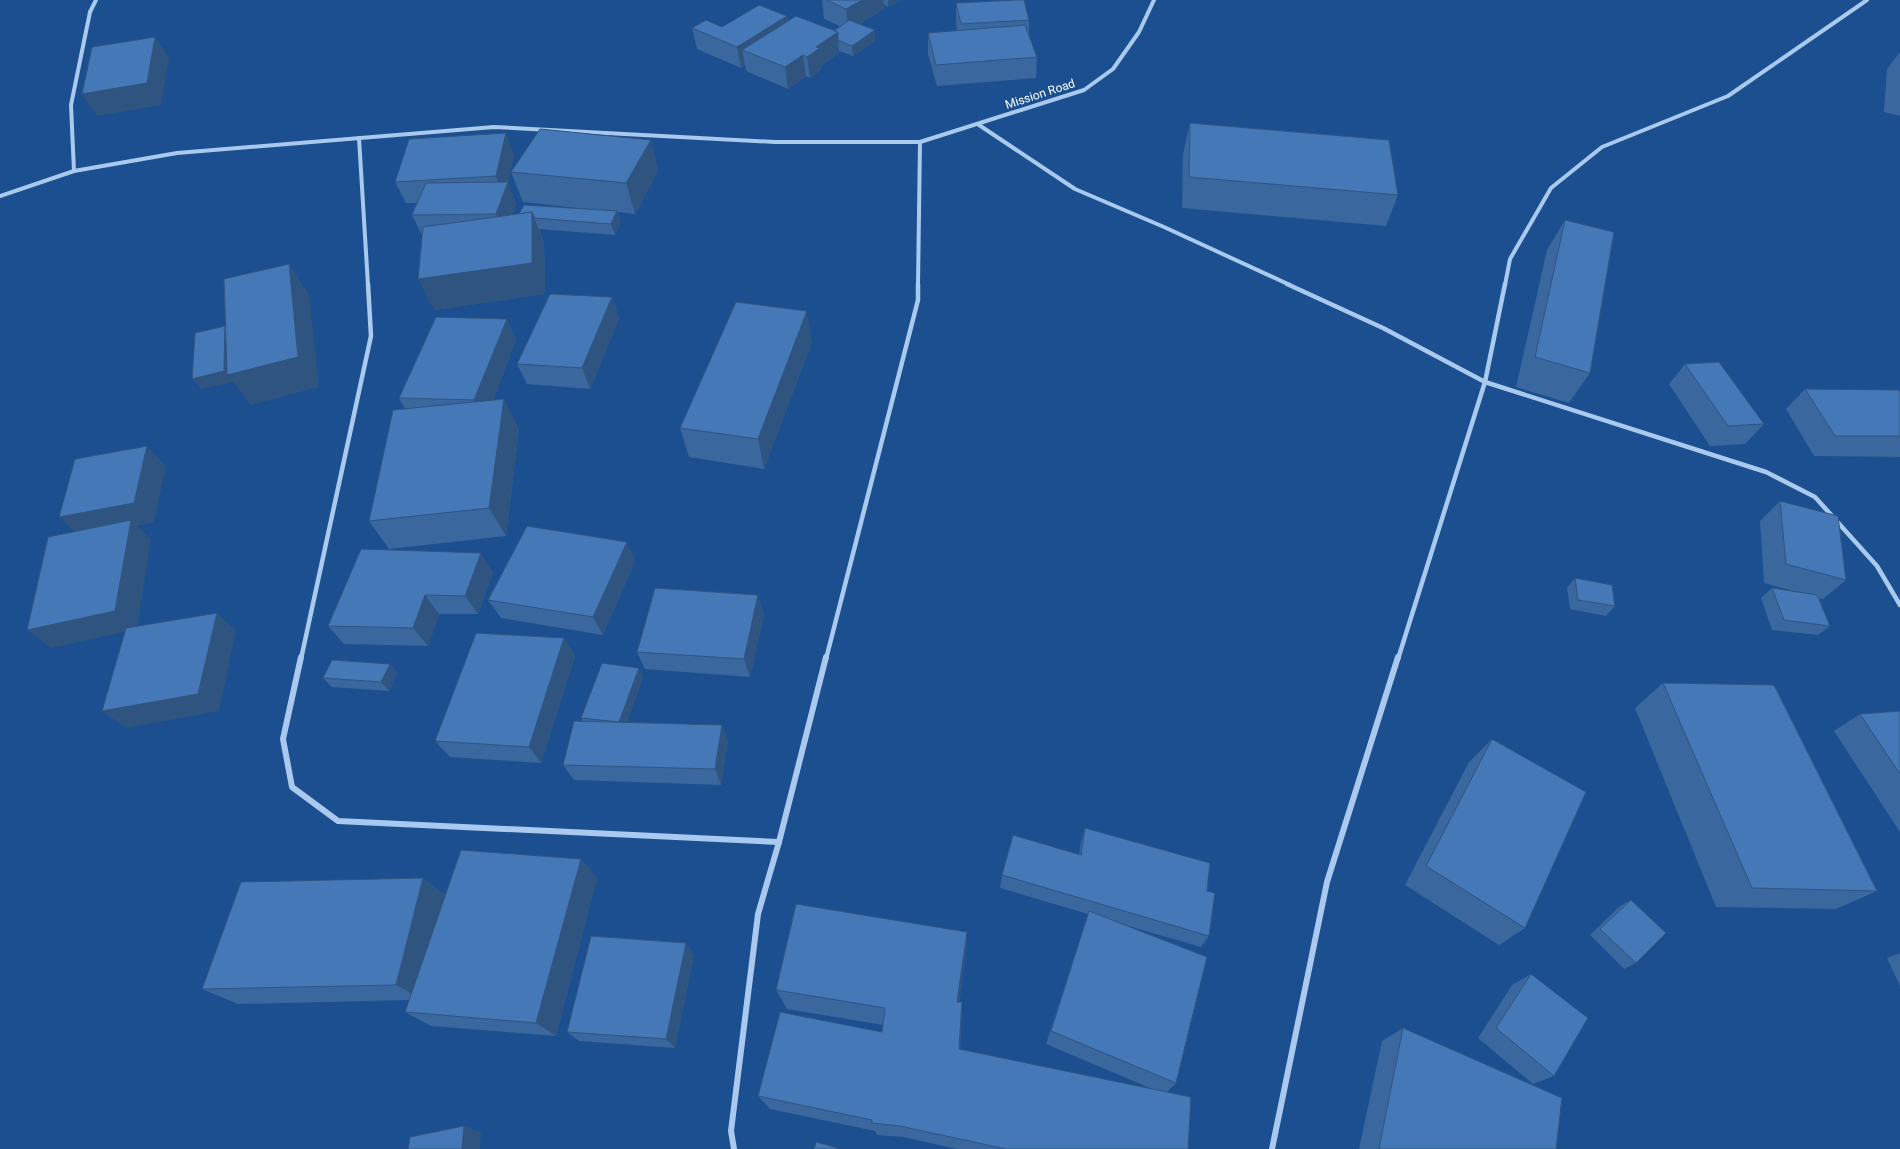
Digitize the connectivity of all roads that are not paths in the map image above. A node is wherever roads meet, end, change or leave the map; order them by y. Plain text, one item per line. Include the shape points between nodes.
1 (96, 0) edge
2 (1154, 0) edge
3 (1867, 0) edge
4 (979, 125) junction
5 (358, 138) junction
6 (920, 142) junction
7 (74, 171) junction
8 (0, 196) edge
9 (1485, 382) junction
10 (1900, 605) edge
11 (779, 842) junction
12 (734, 1149) edge
13 (1272, 1149) edge

1 - 7 street via 90,12 71,105
2 - 4 street, Mission Road via 1139,32 1113,69 1084,90
3 - 9 street via 1728,96 1602,147 1551,188 1510,259
4 - 6 street, Mission Road
4 - 9 street via 1075,189 1383,328
5 - 6 street, Mission Road via 494,127 775,142
5 - 7 street, Mission Road via 177,153
5 - 11 street via 371,336 283,739 292,787 338,820
6 - 11 street via 918,300
7 - 8 street, Mission Road
9 - 10 street via 1766,472 1815,497 1877,566
9 - 13 street via 1327,882
11 - 12 street via 758,914 731,1131

